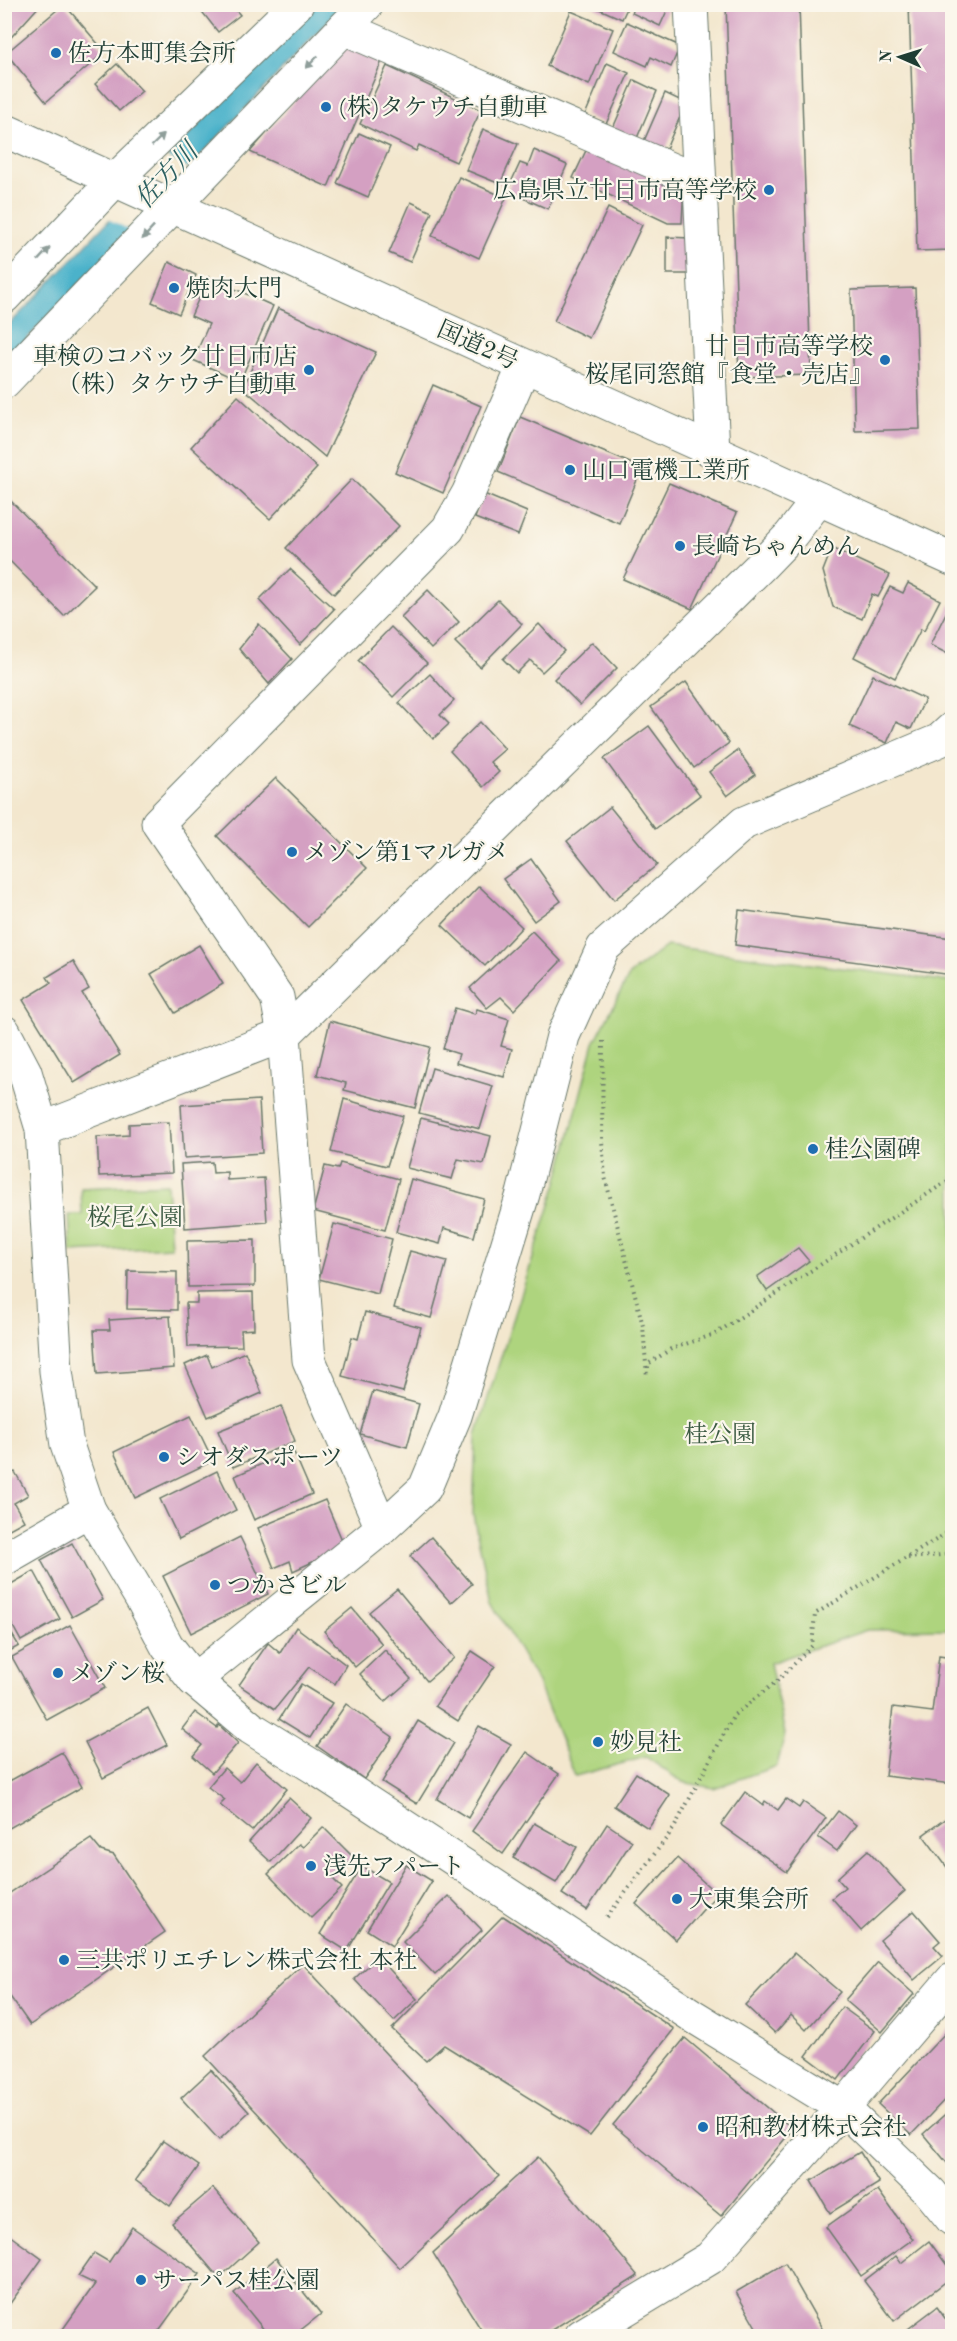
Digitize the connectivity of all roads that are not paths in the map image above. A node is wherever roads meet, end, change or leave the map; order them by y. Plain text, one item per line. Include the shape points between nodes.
1 (297, 4) edge
2 (367, 4) edge
3 (691, 4) edge
4 (344, 28) junction
5 (4, 130) edge
6 (700, 182) junction
7 (123, 183) junction
8 (168, 204) junction
9 (4, 297) edge
10 (524, 366) junction
11 (4, 382) edge
12 (713, 451) junction
13 (819, 499) junction
14 (952, 559) edge
15 (952, 729) edge
16 (4, 1032) edge
17 (284, 1035) junction
18 (42, 1129) junction
19 (89, 1510) junction
20 (382, 1528) junction
21 (4, 1559) edge
22 (194, 1680) junction
23 (952, 1980) edge
24 (843, 2108) junction
25 (952, 2219) edge
26 (581, 2337) edge

7 -> 1 main road
2 - 4 main road
3 - 6 main road
4 - 6 main road
4 -> 8 main road
5 - 7 main road, 国道2号
6 - 12 main road
7 - 8 main road, 国道2号
9 -> 7 main road
8 - 10 main road, 国道2号
8 -> 11 main road
10 - 12 main road, 国道2号
10 - 17 main road via 468,494 448,529 158,823 277,997
12 - 13 main road, 国道2号
13 - 14 main road, 国道2号
13 - 17 main road via 760,567
15 - 20 main road via 940,740 744,823 603,948 563,1036 523,1194 455,1416 425,1488
16 - 18 main road via 25,1072
17 - 18 main road
17 - 20 main road via 309,1360
18 - 19 main road via 56,1371 67,1445
19 - 21 main road
19 - 22 main road via 167,1646
20 - 22 main road
22 - 24 main road via 251,1728 693,2016
23 - 24 main road
24 - 25 main road via 930,2192
24 - 26 main road via 710,2258

